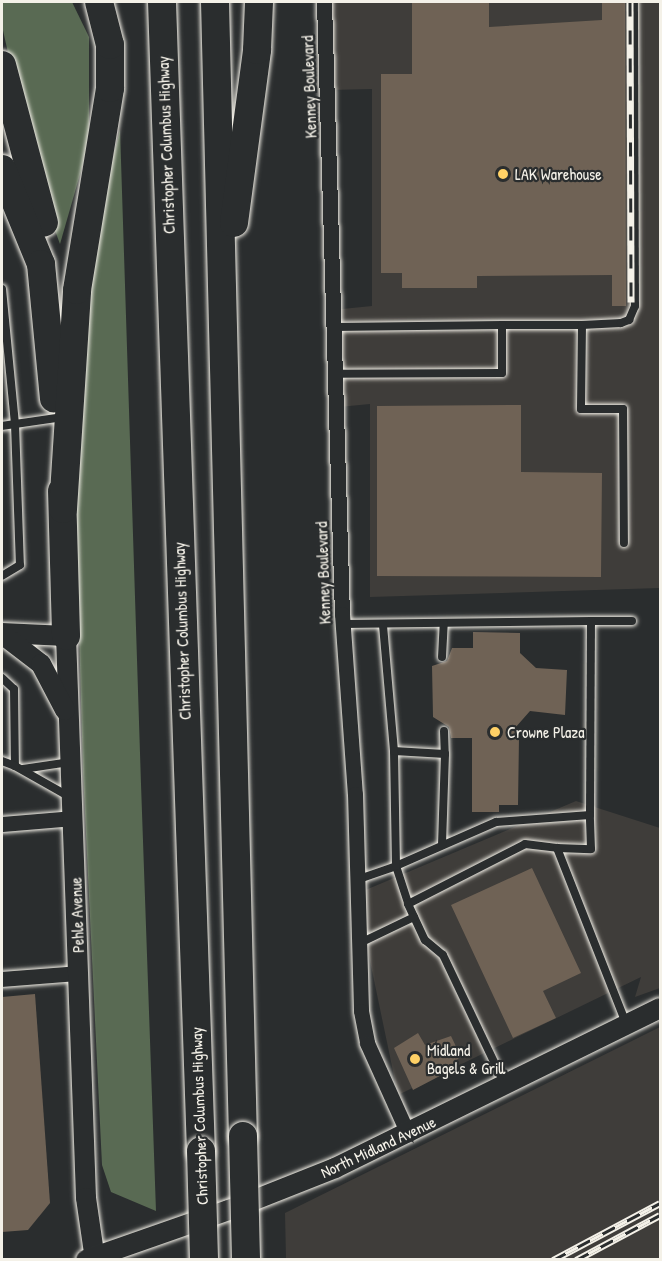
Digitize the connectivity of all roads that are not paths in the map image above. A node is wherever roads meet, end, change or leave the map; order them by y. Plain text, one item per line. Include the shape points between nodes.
1 (99, 2) edge
2 (162, 2) edge
3 (214, 2) edge
4 (259, 2) edge
5 (324, 2) edge
6 (634, 2) edge
7 (2, 65) edge
8 (2, 169) edge
9 (2, 289) edge
10 (223, 312) junction
11 (582, 325) junction
12 (502, 326) junction
13 (334, 327) junction
14 (5, 328) edge
15 (335, 374) junction
16 (69, 385) junction
17 (62, 417) junction
18 (15, 424) junction
19 (2, 426) edge
20 (624, 543) dead end
21 (2, 576) edge
22 (591, 621) junction
23 (632, 621) dead end
24 (444, 623) junction
25 (343, 624) junction
26 (383, 624) junction
27 (2, 634) edge
28 (66, 636) junction
29 (442, 657) dead end
30 (2, 678) edge
31 (70, 723) junction
32 (444, 731) dead end
33 (394, 751) junction
34 (445, 754) junction
35 (2, 761) edge
36 (72, 762) junction
37 (15, 766) junction
38 (23, 769) junction
39 (74, 812) junction
40 (590, 815) junction
41 (2, 824) edge
42 (442, 845) junction
43 (557, 848) junction
44 (396, 866) junction
45 (359, 879) junction
46 (408, 904) junction
47 (414, 917) junction
48 (360, 943) junction
49 (79, 973) junction
50 (2, 979) edge
51 (660, 1008) edge
52 (626, 1024) junction
53 (505, 1086) junction
54 (408, 1134) junction
55 (91, 1259) edge
56 (204, 1260) edge
57 (246, 1260) edge

1 - 16 highway via 110,45 107,127 77,290
2 - 56 highway, Christopher Columbus Highway, bridge
3 - 10 highway
4 - 10 highway via 257,51
5 - 13 street, Kenney Boulevard
6 - 11 lane via 635,306 629,320 621,323
7 - 16 highway via 58,281
8 - 17 highway via 18,200 41,264
9 - 14 lane
10 - 57 highway, bridge
11 - 12 lane
11 - 20 lane via 581,409 623,409
12 - 13 lane
12 - 15 lane via 502,373
13 - 15 street, Kenney Boulevard
14 - 18 lane
15 - 25 street, Kenney Boulevard
16 - 17 highway
17 - 18 lane
17 - 28 highway
18 - 19 lane
18 - 21 lane via 20,564
22 - 23 lane
22 - 24 lane
22 - 40 lane
24 - 26 lane
24 - 29 lane
25 - 26 lane
25 - 45 street, Kenney Boulevard
26 - 33 lane
27 - 28 street
27 - 31 street via 41,664
28 - 31 street, Pehle Avenue
30 - 37 lane via 14,688
31 - 36 street, Pehle Avenue
32 - 34 lane
33 - 34 lane
33 - 44 lane
34 - 42 lane
35 - 37 lane
36 - 38 lane
36 - 39 street, Pehle Avenue
37 - 38 lane
38 - 39 lane via 58,787
39 - 41 street
39 - 49 street, Pehle Avenue
40 - 42 lane via 519,817
40 - 43 lane via 591,849
42 - 44 lane
43 - 46 lane via 525,844
43 - 52 lane
44 - 45 lane
44 - 46 lane
45 - 48 street, Kenney Boulevard
46 - 47 lane
47 - 48 lane
47 - 53 lane via 425,940 443,955
48 - 54 street, Kenney Boulevard via 367,1043
49 - 50 street
49 - 55 street, Pehle Avenue
51 - 52 street, North Midland Avenue
52 - 53 street, North Midland Avenue
53 - 54 street, North Midland Avenue
54 - 55 street, North Midland Avenue via 230,1210

